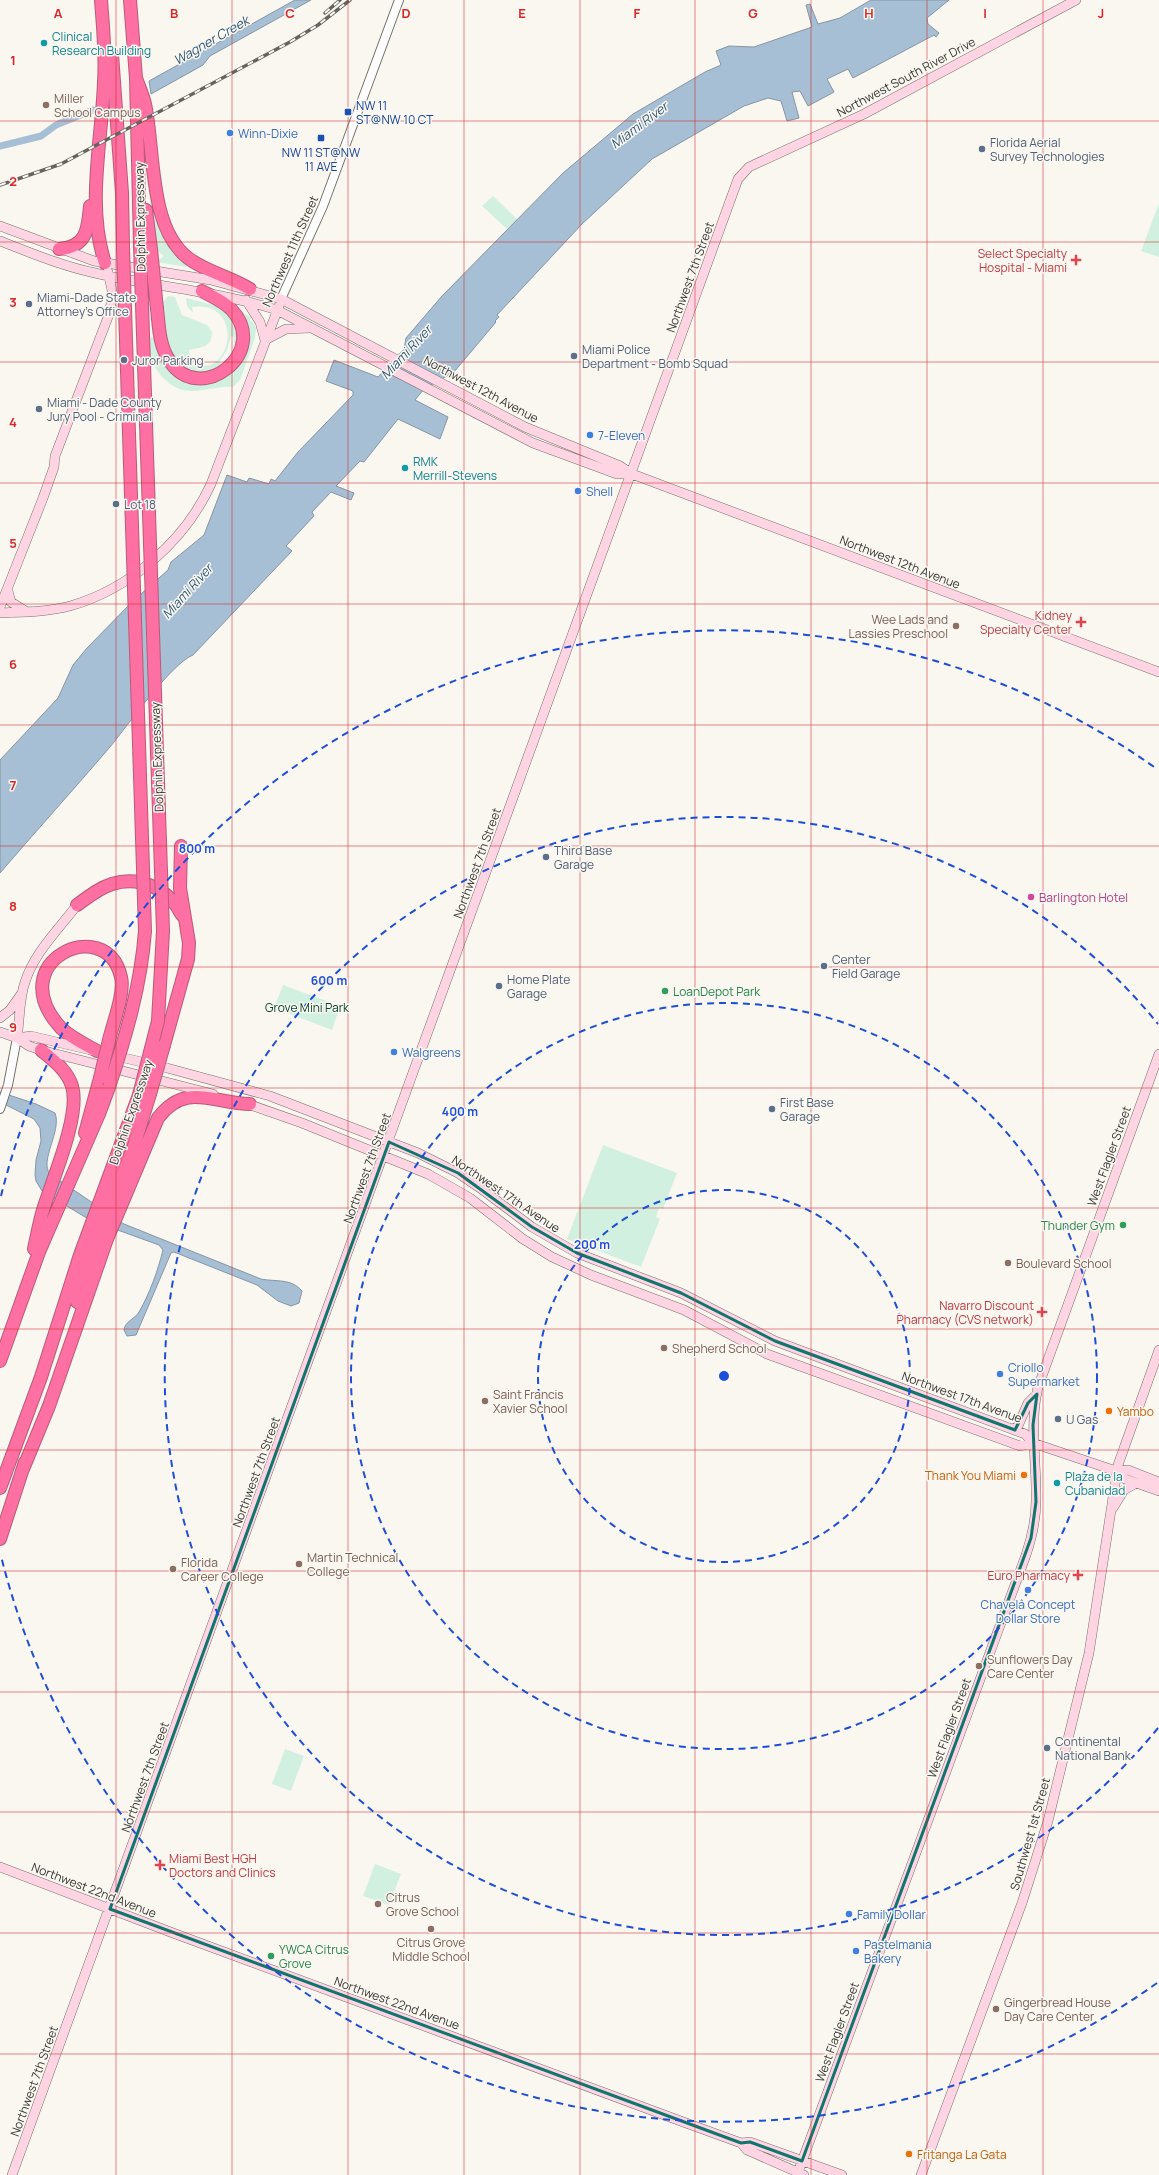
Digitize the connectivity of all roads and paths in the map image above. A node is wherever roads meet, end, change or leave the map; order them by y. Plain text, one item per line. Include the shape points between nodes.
1 (102, 0) edge
2 (130, 0) edge
3 (399, 0) edge
4 (1076, 0) edge
5 (136, 78) junction
6 (97, 170) junction
7 (745, 170) joint
8 (0, 226) edge
9 (0, 241) edge
10 (146, 247) junction
11 (59, 249) junction
12 (105, 263) junction
13 (110, 276) junction
14 (202, 292) junction
15 (248, 295) junction
16 (281, 299) junction
17 (277, 310) junction
18 (313, 328) junction
19 (265, 340) junction
20 (632, 474) junction
21 (8, 591) junction
22 (0, 607) edge
23 (28, 612) junction
24 (0, 613) edge
25 (1159, 672) edge
26 (181, 846) dead end
27 (77, 905) joint
28 (187, 925) junction
29 (22, 993) junction
30 (0, 1018) edge
31 (0, 1032) edge
32 (18, 1038) junction
33 (41, 1050) junction
34 (97, 1051) junction
35 (1159, 1054) edge
36 (145, 1094) junction
37 (250, 1104) junction
38 (1, 1108) edge
39 (389, 1142) junction
40 (384, 1156) junction
41 (78, 1162) junction
42 (110, 1204) junction
43 (25, 1289) junction
44 (1159, 1350) edge
45 (0, 1361) edge
46 (1037, 1394) junction
47 (1013, 1429) junction
48 (1033, 1443) junction
49 (1116, 1471) junction
50 (1159, 1482) edge
51 (1136, 1483) junction
52 (0, 1488) edge
53 (1159, 1491) edge
54 (1111, 1511) junction
55 (0, 1539) edge
56 (0, 1867) edge
57 (110, 1909) junction
58 (742, 2143) junction
59 (802, 2161) junction
60 (800, 2174) edge
61 (12, 2175) edge
62 (842, 2175) edge
63 (921, 2175) edge

1 - 6 highway via 104,82
1 - 41 highway, Dolphin Expressway, bridge via 110,38 115,94 123,247 145,931 143,960 132,1013 109,1087
2 - 5 highway, Dolphin Expressway
3 - 16 street, Northwest 11th Street via 325,202
4 - 7 main road, Northwest South River Drive via 864,114
5 - 10 highway, Dolphin Expressway
5 - 15 highway via 145,103 160,210 167,232 178,248 195,262 234,279
6 - 11 highway via 91,192 86,232 73,246
6 - 12 highway via 96,218
7 - 20 main road, Northwest 7th Street via 733,192
8 - 11 main road, Northwest 12th Avenue
9 - 13 main road, Northwest 12th Avenue via 76,268
10 - 14 highway, bridge via 163,348 175,368 200,378 218,374 232,365 238,358 242,342 238,320 230,308
10 - 36 highway, Dolphin Expressway, bridge via 163,931 158,1021
11 - 12 main road, Northwest 12th Avenue
12 - 13 main road
12 - 15 main road, Northwest 12th Avenue via 190,276
13 - 14 main road, Northwest 12th Avenue
13 - 21 main road via 112,304
14 - 15 main road, Northwest 12th Avenue
15 - 16 main road, Northwest 12th Avenue
15 - 17 main road, Northwest 12th Avenue
15 - 19 main road
16 - 17 main road, Northwest 11th Street
16 - 20 main road, Northwest 12th Avenue via 349,332 516,422 620,466
17 - 18 main road, Northwest 12th Avenue
17 - 19 main road, Northwest 11th Street
18 - 19 main road via 286,329
18 - 20 main road, Northwest 12th Avenue via 556,452 617,474
19 - 23 main road, Northwest 11th Street via 214,477 197,509 168,546 128,577 85,601 60,608
20 - 25 main road, Northwest 12th Avenue
20 - 39 main road, Northwest 7th Street
21 - 22 main road
21 - 23 main road via 11,602
23 - 24 main road, Northwest 11th Street
26 - 28 highway via 180,888
27 - 28 highway via 105,887 131,881 147,884 162,891 173,900
27 - 29 main road via 34,962
28 - 36 highway, bridge via 189,943 186,973 164,1045
29 - 30 main road via 10,1010
29 - 32 main road
31 - 32 main road, Northwest 17th Avenue
32 - 33 main road, Northwest 17th Avenue via 29,1046
32 - 34 main road, Northwest 17th Avenue via 31,1036
32 - 38 street
33 - 37 main road, Northwest 17th Avenue
33 - 43 highway via 64,1071 74,1095 72,1119 47,1196
34 - 39 main road, Northwest 17th Avenue via 270,1096
34 - 41 highway, bridge via 62,1028 50,1014 43,997 41,988 44,971 53,958 67,949 84,946 98,950 110,958 121,977 121,992
35 - 46 main road, West Flagler Street via 1070,1295
36 - 42 highway via 134,1146
37 - 40 main road, Northwest 17th Avenue
37 - 42 highway via 198,1096 182,1099 165,1108
39 - 40 main road, Northwest 7th Street
39 - 47 main road, Northwest 17th Avenue via 458,1173 532,1227 577,1253 681,1293 775,1341
40 - 48 main road, Northwest 17th Avenue via 421,1170 450,1186 552,1257 684,1310 762,1351 1020,1446
40 - 57 main road, Northwest 7th Street
41 - 43 highway, Dolphin Expressway
42 - 52 highway via 92,1222 41,1377
42 - 55 highway via 103,1236
43 - 45 highway, Dolphin Expressway
44 - 49 main road, Southwest 1st Street
46 - 47 main road via 1028,1403 1018,1426
46 - 48 main road, West Flagler Street
47 - 48 main road, Northwest 17th Avenue via 1025,1434
48 - 49 main road
48 - 59 main road, West Flagler Street via 1036,1506 1034,1527 1026,1555
49 - 50 main road via 1128,1470
49 - 51 main road via 1125,1479
49 - 54 main road, Southwest 1st Street
51 - 53 main road
51 - 54 main road via 1124,1490
54 - 63 main road, Southwest 1st Street via 1087,1662 1048,1821 1022,1903
56 - 57 main road, Northwest 22nd Avenue
57 - 58 main road, Northwest 22nd Avenue
57 - 61 main road, Northwest 7th Street
58 - 59 main road, Northwest 22nd Avenue via 750,2142
58 - 60 main road, Northwest 22nd Avenue via 747,2150
59 - 60 main road, West Flagler Street
59 - 62 main road, Northwest 22nd Avenue

